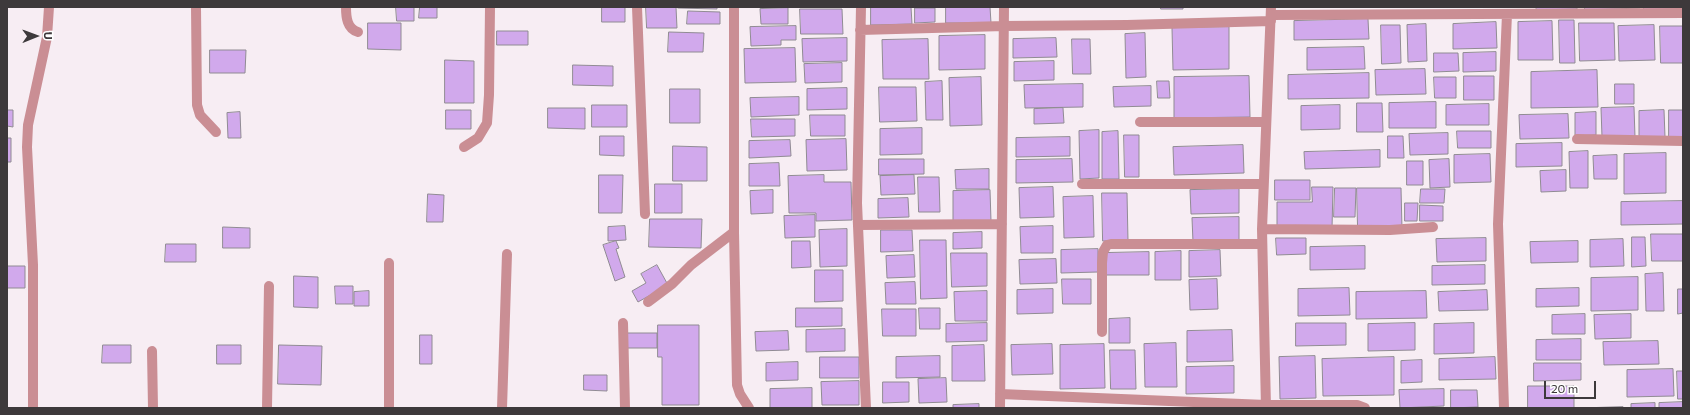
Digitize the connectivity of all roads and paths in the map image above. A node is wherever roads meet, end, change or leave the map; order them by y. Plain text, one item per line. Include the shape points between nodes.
1 (49, 7) edge
2 (196, 7) edge
3 (346, 7) edge
4 (490, 7) edge
5 (637, 7) edge
6 (734, 7) edge
7 (861, 7) edge
8 (1004, 7) edge
9 (1683, 13) edge
10 (1271, 14) edge
11 (1507, 14) junction
12 (1004, 26) junction
13 (860, 30) junction
14 (358, 32) dead end
15 (1140, 122) dead end
16 (1266, 122) junction
17 (216, 132) dead end
18 (1577, 139) dead end
19 (1683, 141) edge
20 (464, 147) dead end
21 (1082, 184) dead end
22 (1263, 184) junction
23 (645, 214) dead end
24 (1002, 224) junction
25 (858, 225) junction
26 (1433, 228) dead end
27 (1262, 229) junction
28 (734, 232) junction
29 (1262, 244) junction
30 (507, 254) dead end
31 (389, 263) dead end
32 (269, 286) dead end
33 (648, 302) dead end
34 (623, 323) dead end
35 (1102, 332) dead end
36 (152, 351) dead end
37 (1000, 394) junction
38 (1266, 406) edge
39 (33, 408) edge
40 (153, 408) edge
41 (267, 408) edge
42 (389, 408) edge
43 (502, 408) edge
44 (625, 408) edge
45 (749, 408) edge
46 (866, 408) edge
47 (1000, 408) edge
48 (1365, 408) edge
49 (1504, 408) edge

1 - 39 street via 47,37 30,111 27,148 33,265
2 - 17 street via 197,105 200,115
3 - 14 street via 349,25 353,31
4 - 20 street via 487,123 478,138
5 - 23 street
6 - 28 street
7 - 13 street
8 - 12 street
9 - 11 street
10 - 11 street
10 - 12 street via 1127,26
10 - 16 street
11 - 49 street via 1498,224
12 - 13 street
12 - 24 street
13 - 25 street
15 - 16 street
16 - 22 street
18 - 19 street
21 - 22 street
22 - 27 street
24 - 25 street
24 - 37 street
25 - 46 street
26 - 27 street
27 - 29 street
28 - 33 street
28 - 45 street via 737,385
29 - 35 street via 1107,245 1102,252
29 - 38 street
30 - 43 street
31 - 42 street
32 - 41 street
34 - 44 street
36 - 40 street
37 - 38 street
37 - 47 street
38 - 48 street via 1357,405

